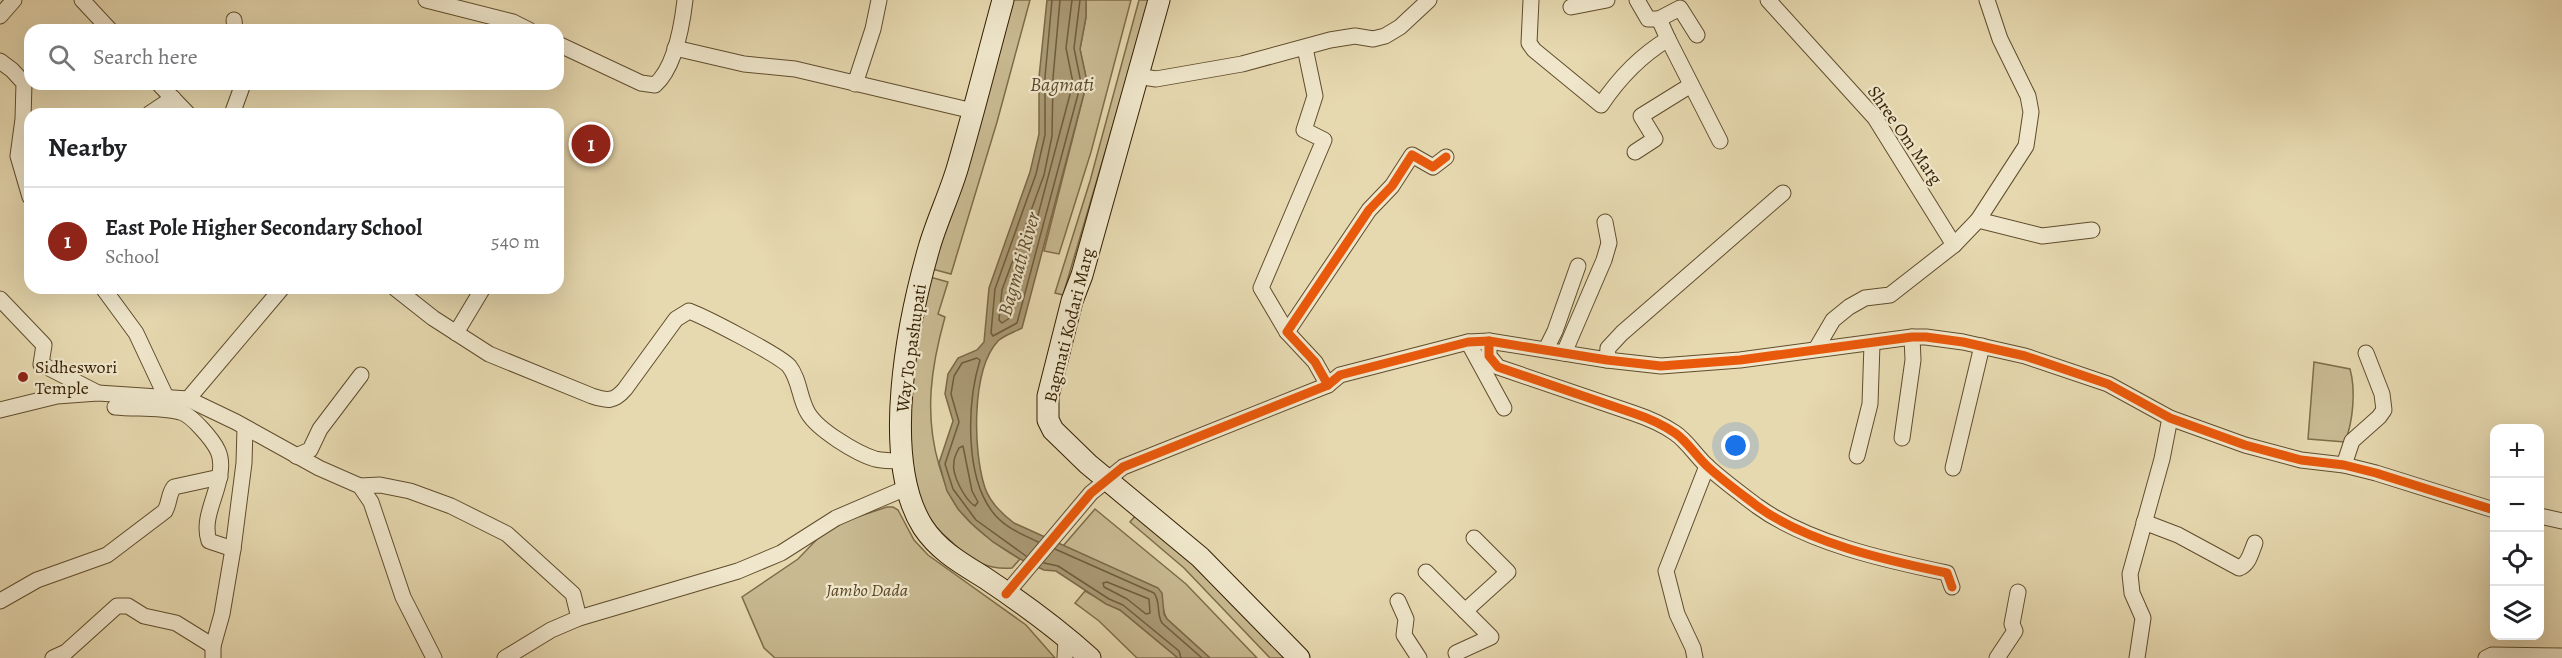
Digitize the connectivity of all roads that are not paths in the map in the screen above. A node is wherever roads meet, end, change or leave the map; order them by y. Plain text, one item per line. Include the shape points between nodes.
1 (14, 0) edge
2 (82, 0) edge
3 (426, 0) edge
4 (685, 0) edge
5 (879, 0) edge
6 (1003, 0) edge
7 (1159, 0) edge
8 (1429, 0) edge
9 (1531, 0) edge
10 (1607, 0) edge
11 (1637, 0) edge
12 (1768, 0) edge
13 (1988, 0) edge
14 (1684, 4) edge
15 (1571, 7) dead end
16 (0, 16) edge
17 (1659, 19) junction
18 (104, 24) edge
19 (517, 24) edge
20 (1697, 35) dead end
21 (1668, 39) junction
22 (564, 47) edge
23 (675, 48) junction
24 (1305, 48) junction
25 (0, 61) edge
26 (1137, 76) junction
27 (24, 82) edge
28 (24, 82) edge
29 (855, 84) junction
30 (1691, 85) junction
31 (165, 90) edge
32 (241, 90) edge
33 (173, 98) junction
34 (158, 108) edge
35 (182, 108) edge
36 (234, 108) edge
37 (974, 111) junction
38 (1720, 141) dead end
39 (1635, 152) dead end
40 (1446, 157) dead end
41 (24, 177) edge
42 (1783, 193) dead end
43 (1978, 220) junction
44 (1605, 222) dead end
45 (2092, 230) dead end
46 (1954, 245) junction
47 (1578, 266) dead end
48 (107, 294) edge
49 (277, 294) edge
50 (402, 294) edge
51 (479, 294) edge
52 (0, 299) edge
53 (1287, 332) junction
54 (456, 333) junction
55 (1912, 337) junction
56 (1489, 341) junction
57 (1468, 342) junction
58 (1872, 344) junction
59 (1982, 346) junction
60 (1546, 349) junction
61 (1815, 350) junction
62 (1564, 353) junction
63 (2367, 353) dead end
64 (1607, 360) junction
65 (361, 375) dead end
66 (1328, 385) junction
67 (98, 393) junction
68 (167, 399) junction
69 (188, 399) junction
70 (115, 407) dead end
71 (1504, 408) dead end
72 (0, 410) edge
73 (2170, 418) junction
74 (245, 428) junction
75 (1902, 438) dead end
76 (296, 456) junction
77 (1857, 456) dead end
78 (902, 461) junction
79 (2344, 465) junction
80 (1707, 466) junction
81 (1953, 468) dead end
82 (220, 477) junction
83 (360, 486) junction
84 (1099, 486) junction
85 (906, 488) junction
86 (2490, 509) edge
87 (2544, 517) edge
88 (2562, 521) edge
89 (2145, 522) junction
90 (1474, 538) dead end
91 (2255, 543) dead end
92 (233, 549) junction
93 (1426, 573) dead end
94 (1952, 587) dead end
95 (2018, 592) dead end
96 (1006, 594) junction
97 (0, 601) edge
98 (1398, 601) dead end
99 (1465, 611) junction
100 (579, 618) junction
101 (1066, 648) edge
102 (213, 652) edge
103 (1455, 656) edge
104 (2562, 656) edge
105 (53, 658) edge
106 (434, 658) edge
107 (505, 658) edge
108 (1090, 658) edge
109 (1299, 658) edge
110 (1419, 658) edge
111 (1695, 658) edge
112 (1997, 658) edge
113 (2137, 658) edge
114 (2486, 658) edge

1 - 16 street
2 - 18 street
3 - 19 street
4 - 23 street
5 - 29 street
6 - 37 main road, Way To pashupati
7 - 26 main road, Bagmati Kodari Marg
8 - 24 street via 1385,36 1355,36
9 - 21 street via 1529,43 1601,105 1645,52
10 - 15 street
11 - 17 street via 1648,19
12 - 46 street, Shree Om Marg via 1875,118
13 - 43 street via 2031,112 2026,146
14 - 17 street
14 - 20 street
17 - 21 street
21 - 30 street
22 - 23 street via 641,83 655,85 663,78
23 - 29 street
24 - 26 street via 1156,79
24 - 53 street via 1315,96 1304,130 1324,140 1261,288
25 - 27 street
26 - 84 main road, Bagmati Kodari Marg via 1048,396 1048,420 1053,430
28 - 41 street via 18,156
29 - 37 street
30 - 38 street
30 - 39 street via 1641,116 1655,138
31 - 33 street
32 - 36 street
33 - 34 street
33 - 35 street
37 - 78 main road, Way To pashupati via 923,271 902,394
40 - 53 street via 1434,167 1412,155 1392,186 1369,210
42 - 64 street via 1622,333 1608,348
43 - 45 street via 2042,236
43 - 46 street
44 - 62 street via 1609,243 1604,260
46 - 61 street via 1890,295 1865,298 1849,307 1833,320
47 - 60 street
48 - 68 street via 136,333
49 - 69 street
50 - 54 street
51 - 54 street
52 - 67 street via 44,345 41,364
53 - 66 street via 1315,362
54 - 78 street via 489,354 609,401 625,389 676,319 689,311 788,365 802,401 820,427 873,458
55 - 58 street
55 - 59 street
55 - 75 street via 1911,386
56 - 57 street
56 - 60 street
56 - 80 street via 1489,356 1498,368 1654,421 1676,434
57 - 66 street via 1340,375
57 - 71 street
58 - 61 street
58 - 77 street via 1870,404
59 - 73 street via 2108,384
59 - 81 street
60 - 62 street
61 - 64 street via 1692,365
62 - 64 street
63 - 79 street via 2384,410 2352,441
65 - 76 street via 320,429 310,450
66 - 84 street via 1123,467
67 - 68 street
67 - 72 street via 57,396
68 - 69 street
69 - 74 street
70 - 82 street via 185,414 218,450
73 - 79 street via 2245,445 2301,460
73 - 89 street
74 - 76 street
74 - 92 street
76 - 83 street
78 - 85 main road, Way To pashupati
79 - 86 street
80 - 94 street via 1781,521 1848,547 1947,573
80 - 111 street via 1666,571 1677,614
82 - 92 street via 206,534 208,541
82 - 97 street via 174,487 165,511 106,555 37,580
83 - 100 street via 410,491 507,534 573,594
83 - 106 street via 371,502 403,597
84 - 96 street
84 - 109 main road, Bagmati Kodari Marg via 1156,518
85 - 96 main road, Way To pashupati via 934,541 950,557
85 - 100 street via 836,518 781,553 738,571
87 - 88 street
89 - 91 street via 2239,568 2248,561
89 - 113 street via 2130,574 2132,593 2143,618
90 - 99 street via 1508,572
92 - 102 street
93 - 99 street
95 - 112 street via 2012,624 2015,631
96 - 101 main road, Way To pashupati
98 - 110 street via 1406,619 1404,635
99 - 103 street via 1491,637
100 - 107 street
101 - 108 main road, Way To pashupati
102 - 105 street via 199,635 123,605 117,606 66,652
104 - 114 street

